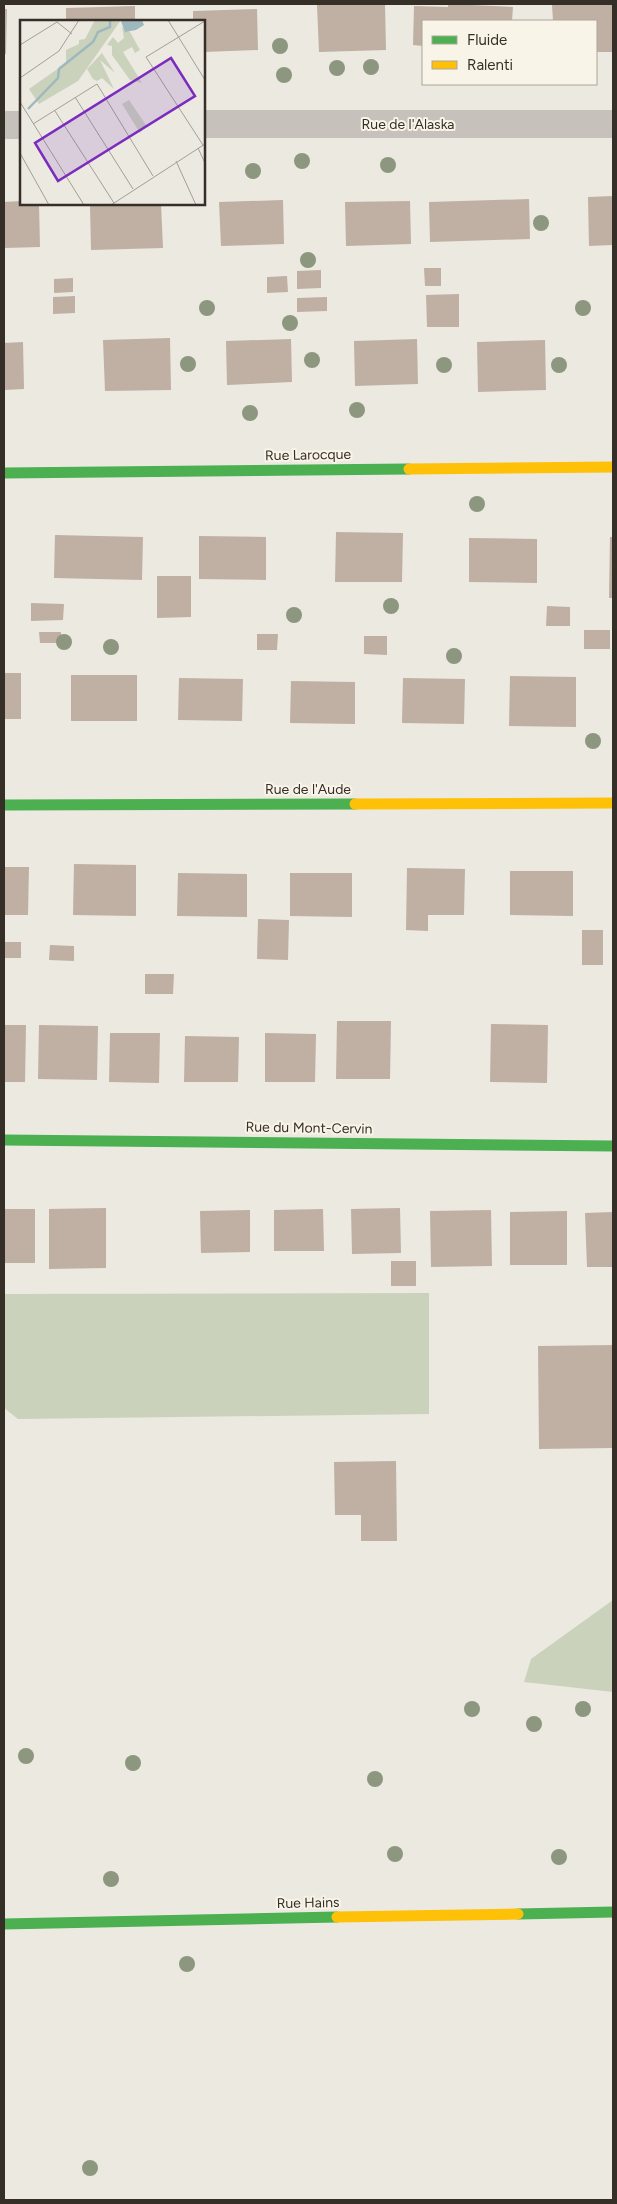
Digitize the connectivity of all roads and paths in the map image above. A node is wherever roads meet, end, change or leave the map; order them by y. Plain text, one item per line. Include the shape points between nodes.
1 (205, 124) edge
2 (613, 124) edge
3 (4, 125) edge
4 (20, 125) edge
5 (613, 467) edge
6 (4, 473) edge
7 (613, 803) edge
8 (4, 805) edge
9 (4, 1140) edge
10 (613, 1146) edge
11 (613, 1912) edge
12 (4, 1924) edge

1 - 2 street, Rue de l'Alaska
3 - 4 street
5 - 6 street, Rue Larocque
7 - 8 street, Rue de l'Aude
9 - 10 street, Rue du Mont-Cervin
11 - 12 street, Rue Hains

